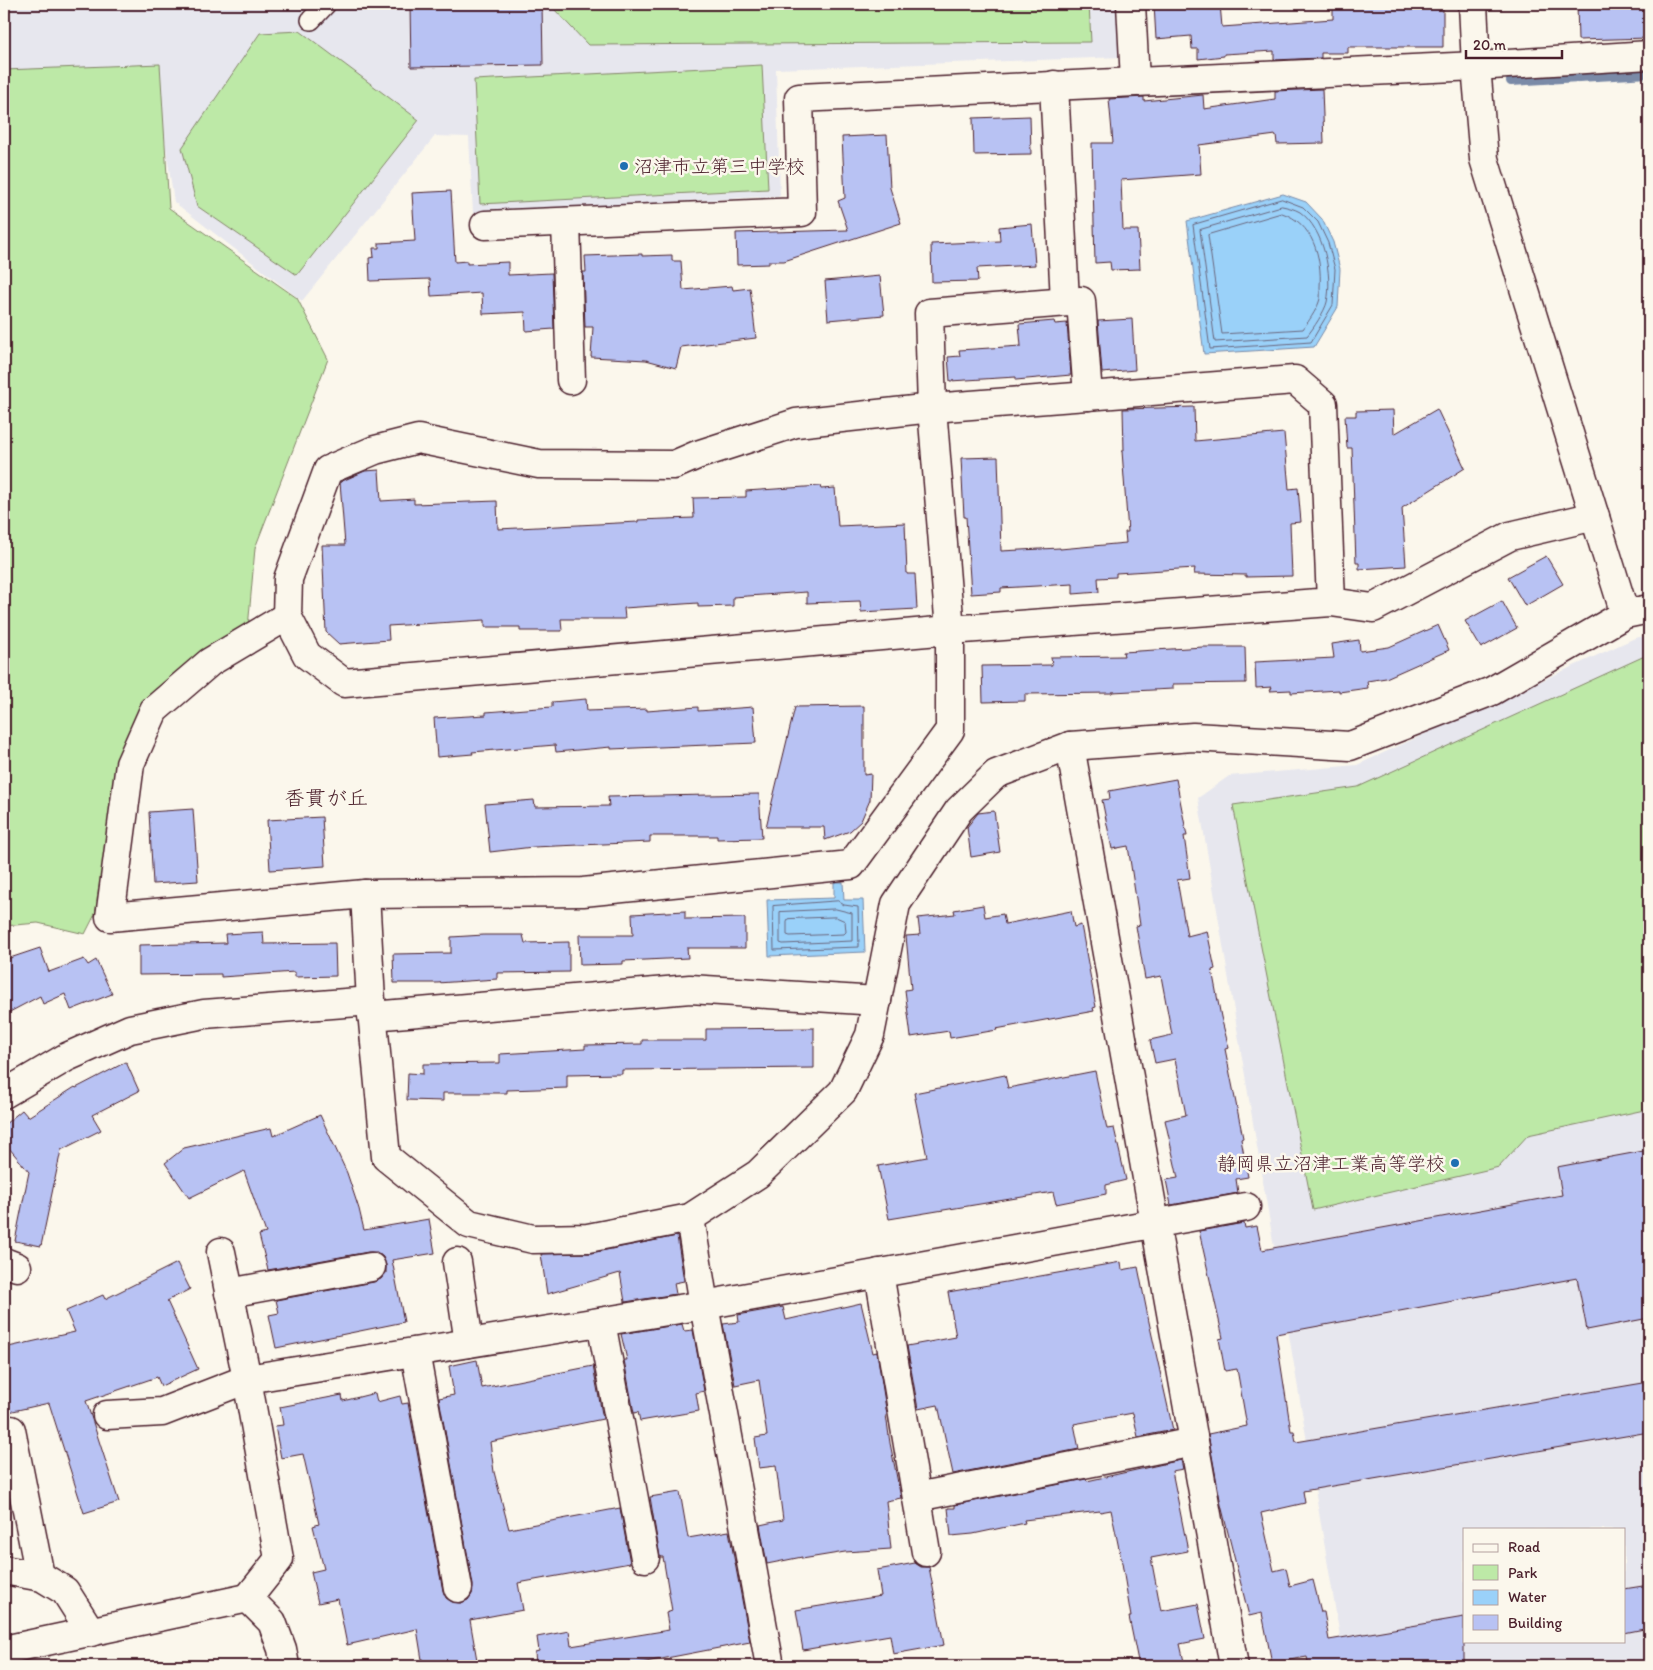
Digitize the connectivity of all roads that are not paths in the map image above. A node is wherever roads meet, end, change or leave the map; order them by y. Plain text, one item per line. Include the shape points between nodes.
1 (326, 4) edge
2 (1131, 4) edge
3 (1473, 4) edge
4 (312, 20) dead end
5 (1649, 55) edge
6 (1476, 66) junction
7 (1135, 81) junction
8 (1054, 85) junction
9 (566, 222) junction
10 (485, 225) dead end
11 (1065, 302) junction
12 (571, 380) dead end
13 (1088, 396) junction
14 (932, 408) junction
15 (1595, 516) junction
16 (1331, 602) junction
17 (1637, 611) edge
18 (287, 616) junction
19 (950, 630) junction
20 (1070, 746) junction
21 (365, 894) junction
22 (877, 1001) junction
23 (371, 1008) junction
24 (4, 1094) edge
25 (1246, 1208) dead end
26 (690, 1218) junction
27 (1155, 1224) junction
28 (221, 1252) dead end
29 (457, 1262) dead end
30 (371, 1267) dead end
31 (879, 1273) junction
32 (229, 1294) junction
33 (704, 1305) junction
34 (601, 1322) junction
35 (469, 1343) junction
36 (415, 1352) junction
37 (246, 1379) junction
38 (106, 1415) dead end
39 (11, 1430) dead end
40 (1194, 1442) junction
41 (917, 1497) junction
42 (926, 1552) dead end
43 (645, 1558) dead end
44 (4, 1570) edge
45 (40, 1576) junction
46 (458, 1588) dead end
47 (248, 1598) junction
48 (91, 1632) junction
49 (4, 1650) edge
50 (284, 1666) edge
51 (770, 1666) edge
52 (1234, 1666) edge

1 - 4 lane
2 - 7 street
3 - 6 street
5 - 6 street
6 - 7 street
6 - 15 street via 1484,159
7 - 8 street
8 - 9 street via 799,98 802,212
8 - 11 street
9 - 10 street
9 - 12 street
11 - 13 street via 1081,301
11 - 14 street via 928,313
13 - 14 street
13 - 16 street via 1295,380 1323,404
14 - 18 street via 796,423 674,465 539,464 418,439 375,450 328,470 288,579
14 - 19 street
15 - 16 street via 1510,536 1373,608
15 - 17 street
16 - 19 street
17 - 20 street via 1492,691 1350,746 1193,737
18 - 19 street via 307,655 344,683
18 - 21 street via 210,662 154,710 130,764 110,917
19 - 21 street via 950,730 851,865 583,892
20 - 22 street via 996,774 959,810 896,904
20 - 27 street
21 - 23 street
22 - 23 street via 690,989
22 - 26 street via 870,1035 842,1091 758,1174
23 - 24 street via 204,1014 130,1029 67,1058
23 - 26 street via 386,1157 470,1224 533,1239 588,1238
25 - 27 street
26 - 33 street
27 - 31 street
27 - 40 street
28 - 32 street
29 - 35 street
30 - 32 street
31 - 33 street
31 - 41 street
32 - 37 street
33 - 34 street
33 - 51 street
34 - 35 street
34 - 43 street
35 - 36 street
36 - 37 street
36 - 46 street
37 - 38 street via 162,1412
37 - 47 street via 279,1559
39 - 45 street
40 - 41 street
40 - 52 street
41 - 42 street
44 - 45 street
45 - 48 street via 65,1591
47 - 48 street
47 - 50 street via 272,1622 282,1649
48 - 49 street

